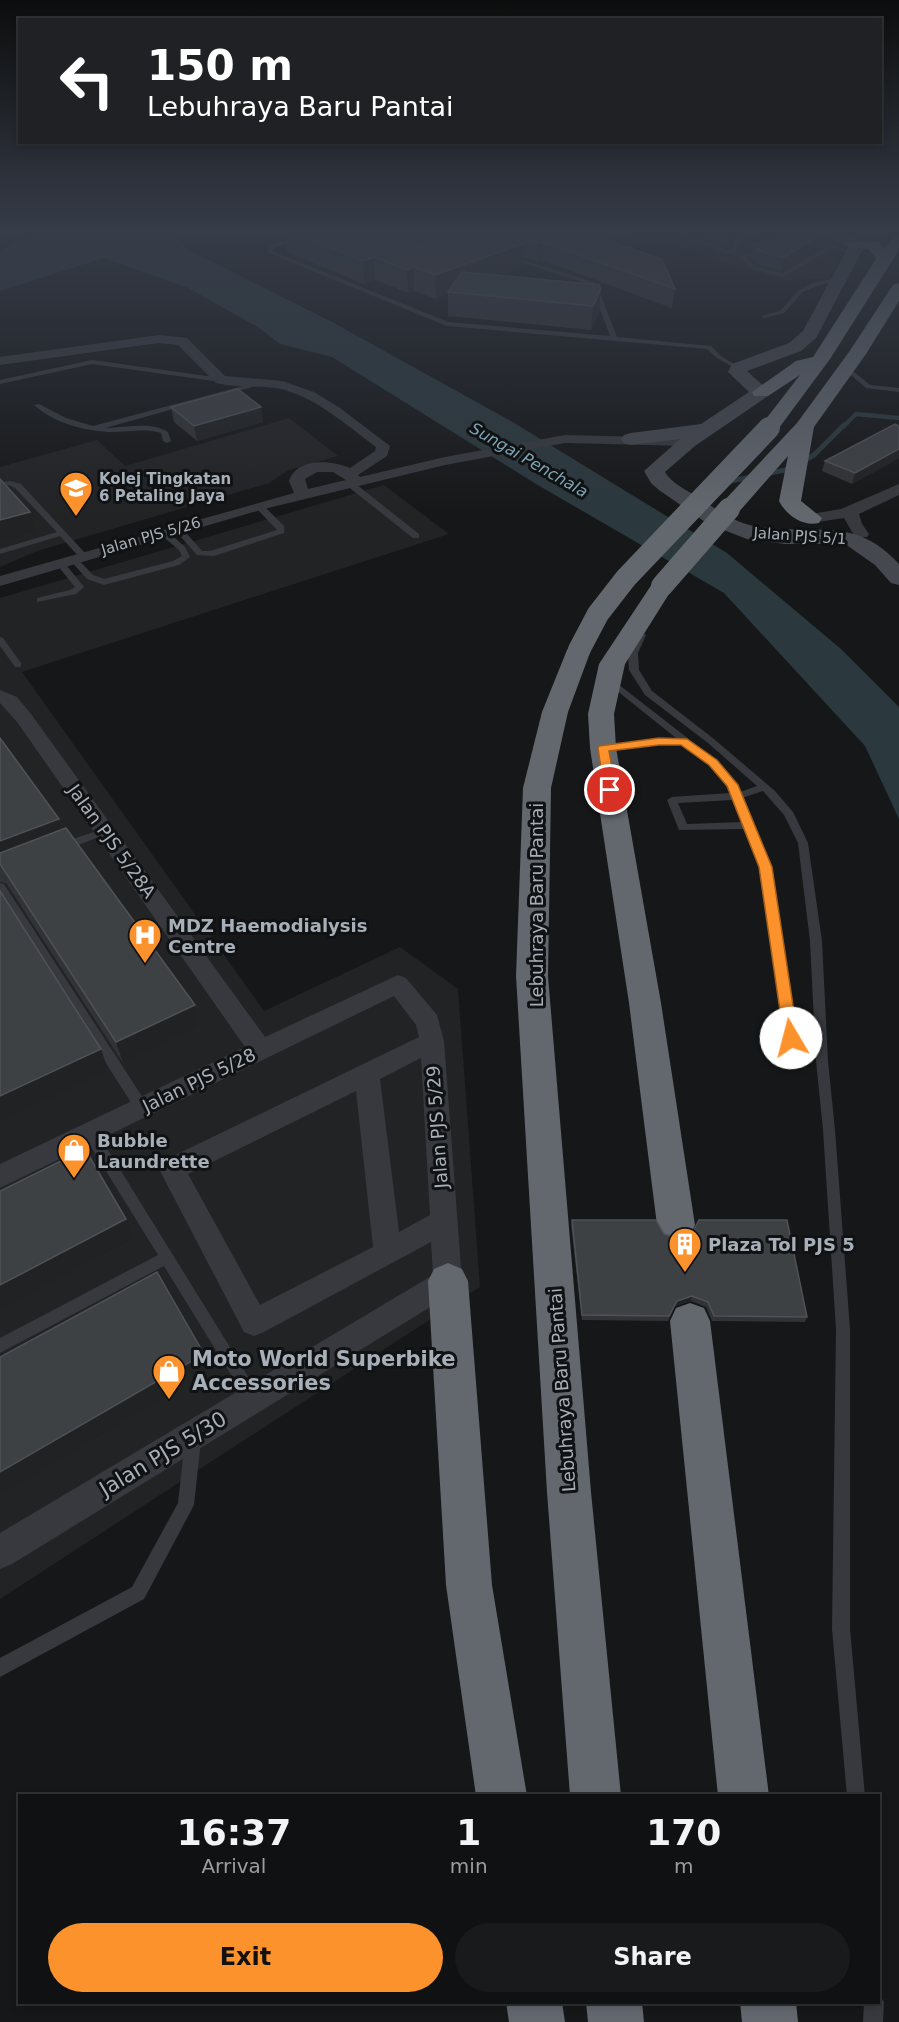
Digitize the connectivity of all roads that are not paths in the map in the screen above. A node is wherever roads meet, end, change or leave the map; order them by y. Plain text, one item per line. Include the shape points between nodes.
1 (443, 322) edge
2 (608, 322) edge
3 (816, 322) edge
4 (845, 322) edge
5 (876, 322) edge
6 (614, 338) junction
7 (822, 359) junction
8 (0, 361) edge
9 (738, 368) junction
10 (846, 368) junction
11 (221, 380) junction
12 (0, 382) edge
13 (262, 383) junction
14 (899, 390) edge
15 (761, 392) junction
16 (37, 405) dead end
17 (95, 428) junction
18 (708, 429) junction
19 (631, 439) junction
20 (167, 441) dead end
21 (688, 442) junction
22 (794, 449) junction
23 (658, 465) junction
24 (351, 479) junction
25 (0, 484) edge
26 (899, 489) edge
27 (303, 495) junction
28 (259, 506) junction
29 (852, 513) junction
30 (811, 518) junction
31 (716, 519) junction
32 (170, 530) junction
33 (63, 533) junction
34 (861, 534) junction
35 (416, 536) dead end
36 (797, 537) junction
37 (0, 552) edge
38 (72, 559) junction
39 (883, 560) junction
40 (899, 578) edge
41 (0, 581) edge
42 (660, 588) junction
43 (40, 600) dead end
44 (0, 640) edge
45 (18, 664) dead end
46 (609, 680) junction
47 (0, 696) edge
48 (683, 741) junction
49 (603, 748) junction
50 (764, 787) junction
51 (738, 796) junction
52 (750, 825) junction
53 (105, 831) junction
54 (52, 851) edge
55 (0, 887) edge
56 (398, 984) joint
57 (791, 1038) dead end
58 (432, 1041) junction
59 (261, 1050) junction
60 (367, 1074) junction
61 (142, 1108) junction
62 (90, 1133) junction
63 (0, 1176) edge
64 (444, 1221) junction
65 (676, 1225) dead end
66 (388, 1253) junction
67 (166, 1258) junction
68 (448, 1281) junction
69 (690, 1321) dead end
70 (0, 1347) edge
71 (254, 1399) junction
72 (193, 1436) junction
73 (0, 1552) edge
74 (0, 1668) edge
75 (502, 1794) edge
76 (596, 1794) edge
77 (744, 1794) edge
78 (856, 1794) edge
79 (534, 2004) edge
80 (614, 2004) edge
81 (768, 2004) edge
82 (874, 2004) edge
83 (537, 2022) edge
84 (616, 2022) edge
85 (770, 2022) edge
86 (873, 2022) edge

1 - 6 lane
2 - 6 lane
3 - 9 street via 810,334 795,347
4 - 7 highway, Lebuhraya Baru Pantai
5 - 10 highway
6 - 9 lane via 709,347
7 - 15 highway via 802,365
7 - 76 highway, Lebuhraya Baru Pantai, bridge via 769,428 626,578 598,614 555,712 537,788 532,976 569,1492
8 - 11 street via 159,339 182,341
9 - 15 street
10 - 14 lane via 868,387
10 - 22 highway
11 - 12 lane via 92,362
11 - 13 street
13 - 17 lane
13 - 24 street via 282,385 311,396 382,446 382,453
15 - 18 street
16 - 17 lane via 63,421
17 - 20 lane via 157,429 164,432
18 - 19 street
18 - 21 street
19 - 21 street, Jalan PJS 5/26
19 - 23 street via 657,456
19 - 24 street, Jalan PJS 5/26 via 565,439
21 - 23 street
22 - 30 highway via 789,501
22 - 42 highway, bridge
23 - 31 street via 654,471 658,479
24 - 27 street, Jalan PJS 5/26
24 - 27 street via 333,467 308,470 297,481
24 - 35 lane
25 - 33 lane via 18,486
26 - 29 street
27 - 28 street, Jalan PJS 5/26
28 - 32 street, Jalan PJS 5/26
28 - 32 lane via 280,531 211,554 200,553
29 - 30 street
29 - 34 street
30 - 31 street, Jalan PJS 5/1 via 792,516 744,523
30 - 34 street, Jalan PJS 5/1
30 - 36 street via 814,530
31 - 36 street, Jalan PJS 5/1 via 747,532
32 - 38 street, Jalan PJS 5/26
32 - 38 lane via 186,557 176,563 104,582 90,577
33 - 37 lane
33 - 38 lane
34 - 39 street, Jalan PJS 5/1 via 878,548
36 - 39 street, Jalan PJS 5/1 via 845,537
38 - 41 street, Jalan PJS 5/26
38 - 43 lane via 80,587
39 - 40 street, Jalan PJS 5/1
42 - 46 highway via 612,664
42 - 50 lane via 633,653 634,670 648,693
44 - 45 lane
46 - 48 lane
46 - 49 highway via 601,714
47 - 53 street, Jalan PJS 5/28A via 24,718
48 - 49 lane
48 - 51 lane via 713,763
49 - 65 highway
50 - 51 lane
50 - 78 lane via 789,814 803,843 816,940 843,1329 842,1629
51 - 52 lane
51 - 52 lane via 672,800 683,828
52 - 57 lane via 765,867
53 - 54 lane
53 - 59 street, Jalan PJS 5/28A
55 - 61 lane
56 - 58 street, Jalan PJS 5/29 via 428,1022
56 - 59 street, Jalan PJS 5/28
58 - 60 street
58 - 64 street, Jalan PJS 5/29
59 - 61 street, Jalan PJS 5/28
60 - 66 street
60 - 66 street via 172,1169 254,1323
61 - 62 street, Jalan PJS 5/28
62 - 63 street, Jalan PJS 5/28
62 - 67 lane
64 - 66 street
64 - 68 street, Jalan PJS 5/29
67 - 70 lane
67 - 71 lane
68 - 71 street, Jalan PJS 5/30
68 - 75 highway via 469,1585
69 - 77 highway
71 - 72 street, Jalan PJS 5/30
72 - 73 street, Jalan PJS 5/30
72 - 74 lane via 186,1505 138,1593
79 - 83 highway
80 - 84 highway
81 - 85 highway
82 - 86 lane

